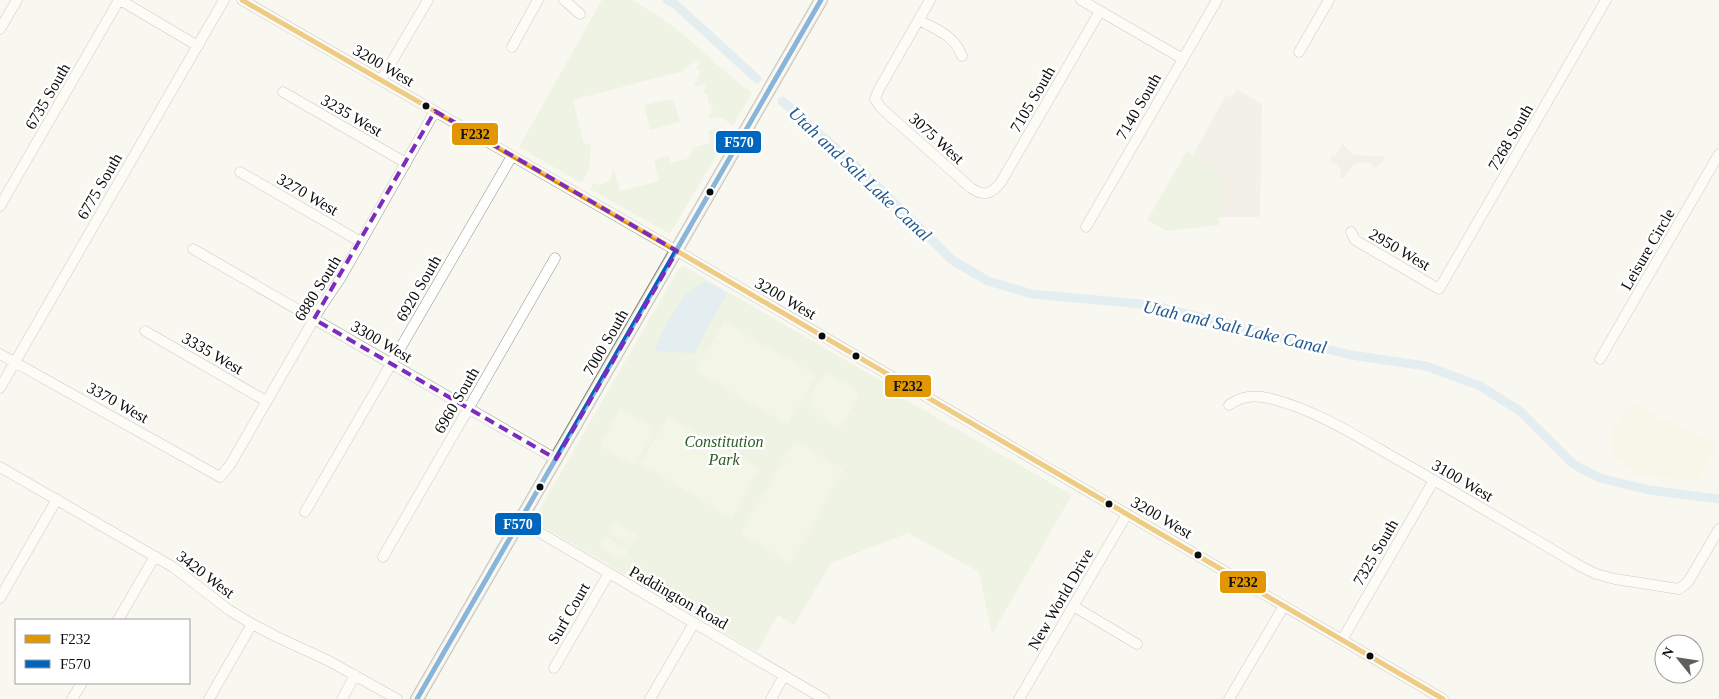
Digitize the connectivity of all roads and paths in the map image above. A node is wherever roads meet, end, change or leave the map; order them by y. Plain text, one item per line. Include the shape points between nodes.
1 (17, 0) edge
2 (120, 0) edge
3 (224, 0) edge
4 (242, 0) edge
5 (427, 0) edge
6 (538, 0) edge
7 (564, 0) edge
8 (821, 0) edge
9 (930, 0) edge
10 (1081, 0) edge
11 (1217, 0) edge
12 (1328, 0) edge
13 (1606, 0) edge
14 (1100, 11) junction
15 (580, 14) dead end
16 (919, 20) junction
17 (0, 29) edge
18 (198, 46) junction
19 (512, 47) dead end
20 (1300, 52) dead end
21 (962, 56) dead end
22 (1183, 58) junction
23 (381, 80) junction
24 (283, 92) dead end
25 (435, 112) junction
26 (1719, 154) edge
27 (512, 156) junction
28 (406, 163) junction
29 (240, 172) dead end
30 (984, 194) joint
31 (0, 206) edge
32 (1086, 227) dead end
33 (1351, 232) dead end
34 (361, 242) junction
35 (193, 249) dead end
36 (677, 251) junction
37 (555, 258) dead end
38 (1439, 289) joint
39 (314, 319) junction
40 (145, 331) dead end
41 (0, 354) edge
42 (1600, 359) dead end
43 (15, 362) junction
44 (392, 364) junction
45 (0, 388) edge
46 (266, 401) junction
47 (1229, 404) dead end
48 (468, 409) junction
49 (556, 459) junction
50 (0, 467) edge
51 (220, 477) joint
52 (1434, 480) junction
53 (57, 499) junction
54 (306, 512) dead end
55 (1127, 514) junction
56 (520, 521) junction
57 (1719, 529) edge
58 (155, 556) junction
59 (383, 557) dead end
60 (609, 573) junction
61 (0, 598) edge
62 (1073, 606) junction
63 (1284, 606) junction
64 (119, 619) edge
65 (694, 623) junction
66 (252, 624) junction
67 (1342, 640) junction
68 (1138, 644) dead end
69 (554, 668) dead end
70 (355, 675) junction
71 (784, 676) junction
72 (81, 684) edge
73 (1024, 697) edge
74 (72, 699) edge
75 (209, 699) edge
76 (342, 699) edge
77 (397, 699) edge
78 (417, 699) edge
79 (650, 699) edge
80 (771, 699) edge
81 (824, 699) edge
82 (1229, 699) edge
83 (1443, 699) edge

1 - 17 street
2 - 18 street
2 - 31 street, 6735 South
3 - 18 street, 6775 South
4 - 23 street, 3200 West
5 - 23 street
6 - 19 street
7 - 15 street
8 - 36 main road, 7000 South
9 - 16 street
10 - 14 street
11 - 22 street, 7140 South
12 - 20 street
13 - 38 street, 7268 South
14 - 22 street
14 - 30 street, 7105 South via 1001,182 996,189
16 - 21 street via 950,37
16 - 30 street, 3075 West via 875,99 971,188
18 - 43 street, 6775 South
22 - 32 street, 7140 South
23 - 25 street, 3200 West
24 - 28 street, 3235 West
25 - 27 street, 3200 West
25 - 28 street, 6880 South
26 - 42 street, Leisure Circle
27 - 36 street, 3200 West
27 - 44 street, 6920 South
28 - 34 street, 6880 South
29 - 34 street, 3270 West
33 - 38 street, 2950 West via 1355,240
34 - 39 street, 6880 South
35 - 39 street, 3300 West
36 - 49 main road, 7000 South
36 - 55 street, 3200 West
37 - 48 street, 6960 South
39 - 44 street, 3300 West
39 - 46 street, 6880 South
40 - 46 street, 3335 West
41 - 43 street, 3370 West
43 - 45 street, 6775 South
43 - 51 street, 3370 West
44 - 48 street, 3300 West
44 - 54 street, 6920 South
46 - 51 street, 6880 South
47 - 52 street, 3100 West via 1249,396 1295,406 1343,428
48 - 49 street, 3300 West
48 - 59 street, 6960 South
49 - 56 main road, 7000 South
50 - 53 street, 3420 West
52 - 57 street, 3100 West via 1596,574 1673,589 1684,587
52 - 67 street, 7325 South
53 - 58 street, 3420 West
53 - 61 street
55 - 62 street, New World Drive
55 - 63 street, 3200 West
56 - 60 street, Paddington Road
56 - 78 main road, 7000 South
58 - 64 street
58 - 66 street, 3420 West
60 - 65 street, Paddington Road
60 - 69 street, Surf Court
62 - 68 street
62 - 73 street, New World Drive
63 - 67 street, 3200 West
63 - 82 street
65 - 71 street, Paddington Road
65 - 79 street
66 - 70 street, 3420 West
66 - 75 street
67 - 83 street, 3200 West
70 - 76 street
70 - 77 street, 3420 West
71 - 80 street
71 - 81 street, Paddington Road
72 - 74 street

